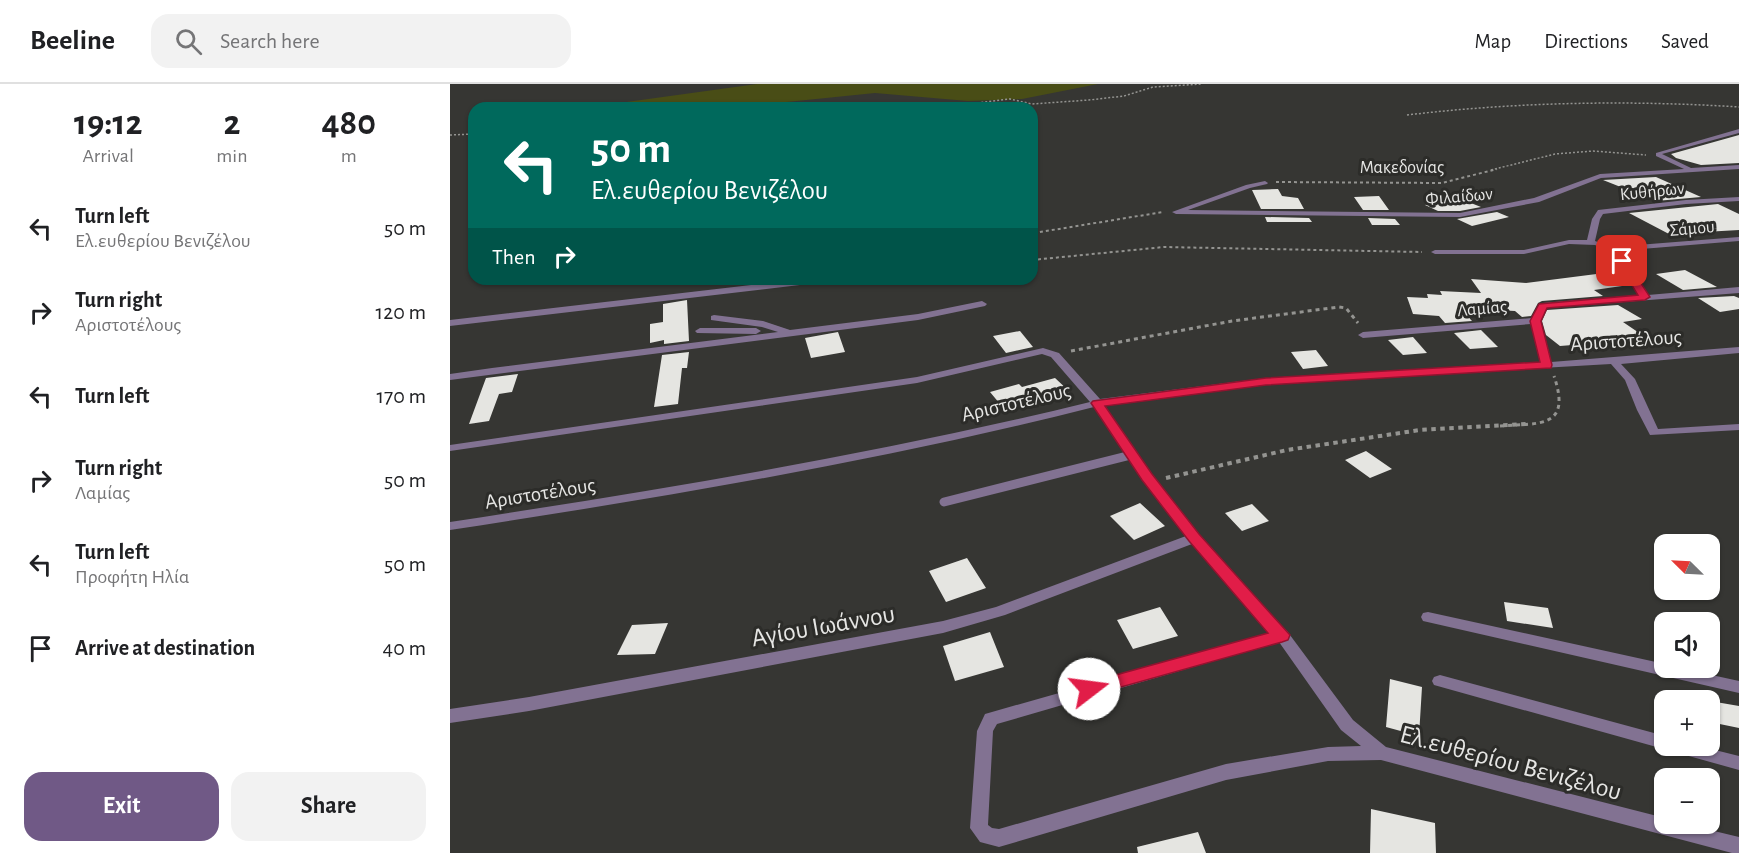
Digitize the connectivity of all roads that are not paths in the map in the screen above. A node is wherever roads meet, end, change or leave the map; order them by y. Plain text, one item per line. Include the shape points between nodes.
1 (1739, 131) edge
2 (1739, 167) edge
3 (1692, 170) junction
4 (1265, 183) road end
5 (1739, 199) edge
6 (1739, 239) edge
7 (1592, 242) junction
8 (1611, 249) junction
9 (1435, 252) road end
10 (774, 285) edge
11 (1739, 290) edge
12 (1645, 297) junction
13 (982, 304) dead end
14 (714, 318) dead end
15 (1535, 321) junction
16 (450, 323) edge
17 (700, 331) dead end
18 (791, 333) junction
19 (1363, 334) road end
20 (1739, 350) edge
21 (1613, 361) junction
22 (1547, 365) junction
23 (450, 377) edge
24 (1097, 403) junction
25 (1739, 427) edge
26 (450, 448) edge
27 (1131, 455) junction
28 (944, 502) dead end
29 (450, 526) edge
30 (1194, 538) junction
31 (1428, 617) dead end
32 (1282, 635) junction
33 (1440, 681) dead end
34 (1739, 687) edge
35 (450, 716) edge
36 (1654, 740) edge
37 (1381, 753) junction
38 (1712, 756) edge
39 (1739, 763) edge
40 (1739, 846) edge

1 - 3 street via 1658,155
2 - 3 street, Φιλαίδων
3 - 4 street, Φιλαίδων via 1600,176 1536,200 1460,215 1178,212
5 - 7 street, Κυθήρων via 1601,212
6 - 8 street, Σάμου
7 - 8 street
7 - 9 street via 1569,242 1524,252
8 - 12 street
10 - 16 street
11 - 12 street, Λαμίας
12 - 15 street, Λαμίας via 1543,306
13 - 18 street via 918,317
14 - 18 street via 762,324
15 - 19 street, Λαμίας
15 - 22 street
17 - 18 street
18 - 23 street
20 - 21 street, Αριστοτέλους
21 - 22 street, Αριστοτέλους
21 - 25 street via 1630,379 1654,433
22 - 24 street, Αριστοτέλους via 1266,381
24 - 26 street, Ελ.ευθερίου Βενιζέλου via 1055,355 1043,351 917,380
24 - 27 street, Ελ.ευθερίου Βενιζέλου
24 - 29 street, Αριστοτέλους via 1002,427 670,492
27 - 28 lane
27 - 30 street, Ελ.ευθερίου Βενιζέλου
30 - 32 street, Ελ.ευθερίου Βενιζέλου
30 - 35 street, Αγίου Ιωάννου via 1000,611 943,627
31 - 34 street
32 - 37 street, Ελ.ευθερίου Βενιζέλου via 1347,725
32 - 37 street via 991,719 986,731 980,828 987,836 999,838 1226,772 1328,754
33 - 36 street
37 - 40 street, Ελ.ευθερίου Βενιζέλου
38 - 39 street

